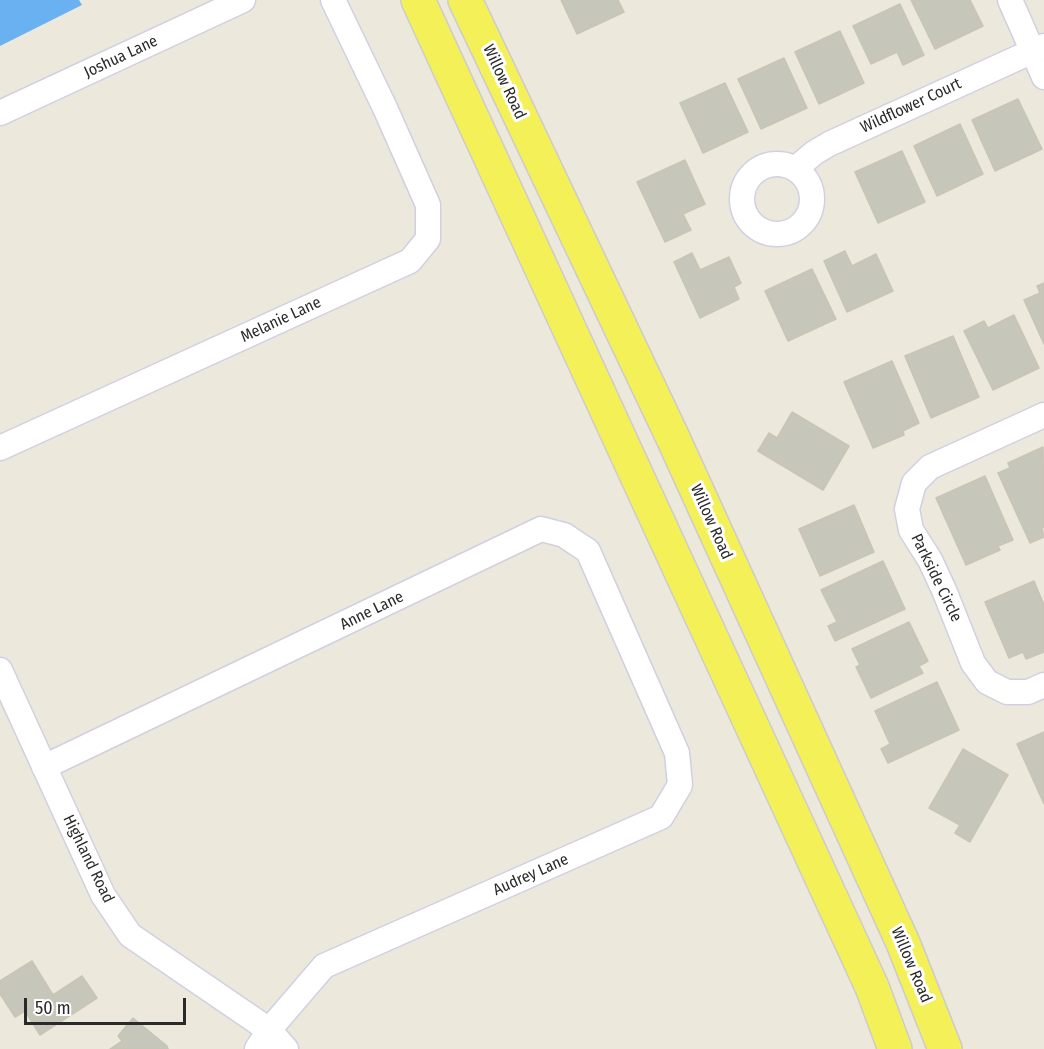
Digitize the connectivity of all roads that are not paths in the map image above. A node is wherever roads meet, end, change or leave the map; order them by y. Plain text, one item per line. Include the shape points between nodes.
1 (243, 0) edge
2 (333, 0) edge
3 (418, 0) edge
4 (465, 0) edge
5 (1010, 0) edge
6 (1038, 48) edge
7 (1044, 77) edge
8 (0, 113) edge
9 (795, 169) dead end
10 (1044, 415) edge
11 (0, 448) edge
12 (638, 662) joint
13 (0, 670) edge
14 (1044, 685) edge
15 (44, 767) junction
16 (263, 1040) edge
17 (286, 1049) edge
18 (895, 1049) edge
19 (945, 1049) edge

1 - 8 street, Joshua Lane
2 - 11 street, Melanie Lane via 428,205 428,238 410,261
3 - 18 main road via 872,987
4 - 19 main road, Willow Road via 673,438 903,943
5 - 6 street
6 - 7 street
6 - 9 street, Wildflower Court via 829,144
10 - 14 street, Parkside Circle via 930,467 914,483 907,508 911,530 944,590 973,663 987,682 1007,692 1028,692
12 - 15 street, Anne Lane via 588,551 564,535 541,529
12 - 16 street, Audrey Lane via 677,753 680,785 661,817 324,966
13 - 15 street, Highland Road
15 - 16 street, Highland Road via 102,895 130,935
16 - 17 street, Highland Road

